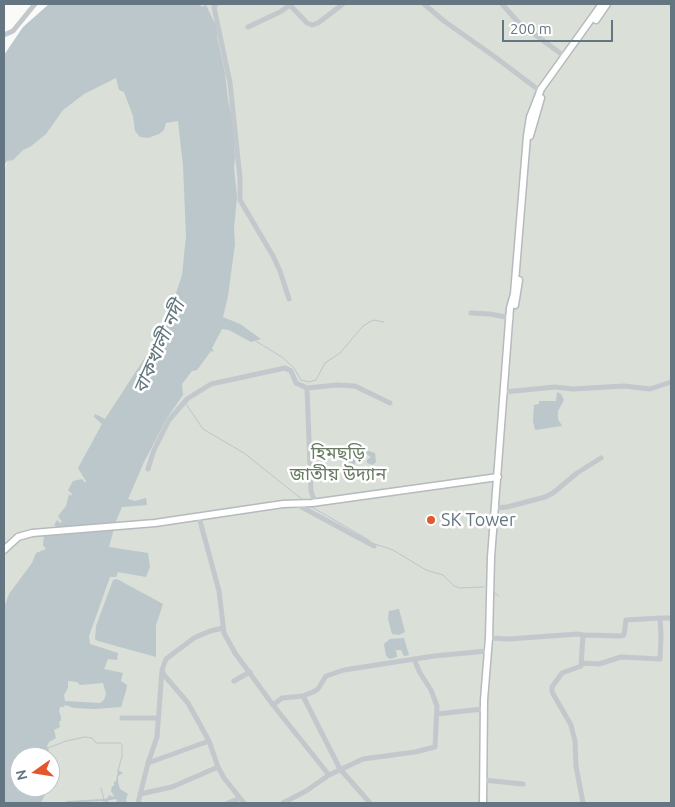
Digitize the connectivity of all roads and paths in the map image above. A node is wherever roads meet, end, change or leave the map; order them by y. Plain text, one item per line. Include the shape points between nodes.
1 (35, 4) edge
2 (216, 4) edge
3 (290, 4) edge
4 (343, 4) edge
5 (424, 4) edge
6 (502, 4) edge
7 (602, 4) edge
8 (607, 4) edge
9 (248, 27) dead end
10 (4, 35) edge
11 (564, 56) junction
12 (540, 91) junction
13 (289, 299) dead end
14 (471, 313) dead end
15 (511, 318) junction
16 (671, 382) edge
17 (308, 388) junction
18 (504, 392) junction
19 (390, 403) dead end
20 (601, 458) dead end
21 (148, 469) dead end
22 (498, 477) junction
23 (313, 503) junction
24 (296, 504) junction
25 (495, 508) junction
26 (199, 517) junction
27 (374, 546) dead end
28 (4, 550) edge
29 (660, 618) junction
30 (671, 618) edge
31 (223, 628) junction
32 (583, 635) junction
33 (489, 638) junction
34 (487, 650) junction
35 (414, 659) junction
36 (582, 664) junction
37 (162, 670) junction
38 (250, 672) junction
39 (234, 681) dead end
40 (303, 696) junction
41 (273, 705) junction
42 (483, 709) junction
43 (437, 714) junction
44 (122, 718) dead end
45 (158, 718) junction
46 (209, 740) junction
47 (148, 763) junction
48 (218, 767) junction
49 (340, 770) junction
50 (329, 775) junction
51 (483, 780) junction
52 (523, 784) dead end
53 (140, 794) junction
54 (242, 801) edge
55 (138, 803) edge
56 (228, 803) edge
57 (283, 803) edge
58 (370, 803) edge
59 (483, 803) edge
60 (583, 803) edge

1 - 10 street via 13,31
2 - 13 street via 230,83 240,200 273,256
3 - 4 street via 312,25
3 - 9 street
5 - 12 street
6 - 11 street via 518,22
7 - 11 main road
8 - 15 main road via 542,95 530,137 518,295
11 - 12 main road
12 - 15 main road via 527,136
14 - 15 street
15 - 18 main road
16 - 18 street via 650,389 554,387
17 - 19 street via 355,386
17 - 21 street via 296,383 291,371 285,368 210,384 187,400 170,420
17 - 23 street
18 - 22 main road
20 - 25 street via 545,497
22 - 23 main road
22 - 25 main road
23 - 24 main road
24 - 26 main road
24 - 27 street
25 - 33 main road
26 - 28 main road via 32,533 18,537
26 - 31 street via 219,591
29 - 30 street
29 - 32 street via 626,620 624,635 620,636
29 - 36 street via 660,659 621,657 599,664
31 - 37 street via 194,638 166,659
31 - 38 street via 235,653
32 - 33 street
32 - 36 street
33 - 34 main road
34 - 35 street
34 - 42 main road
35 - 40 street via 332,674 326,676 318,689
35 - 43 street via 431,690
36 - 60 street via 562,673 552,686 552,692 571,725
37 - 45 street
37 - 46 street via 188,703
38 - 39 street
38 - 41 street
40 - 41 street via 282,698
40 - 49 street
41 - 50 street
42 - 43 street
42 - 51 main road
43 - 49 street via 435,747 363,759
44 - 45 street
45 - 47 street via 157,737
46 - 47 street
46 - 48 street
47 - 53 street
48 - 53 street via 172,786
48 - 54 street
49 - 50 street
49 - 58 street
50 - 57 street
51 - 52 street
51 - 59 main road
53 - 55 street
54 - 56 street

